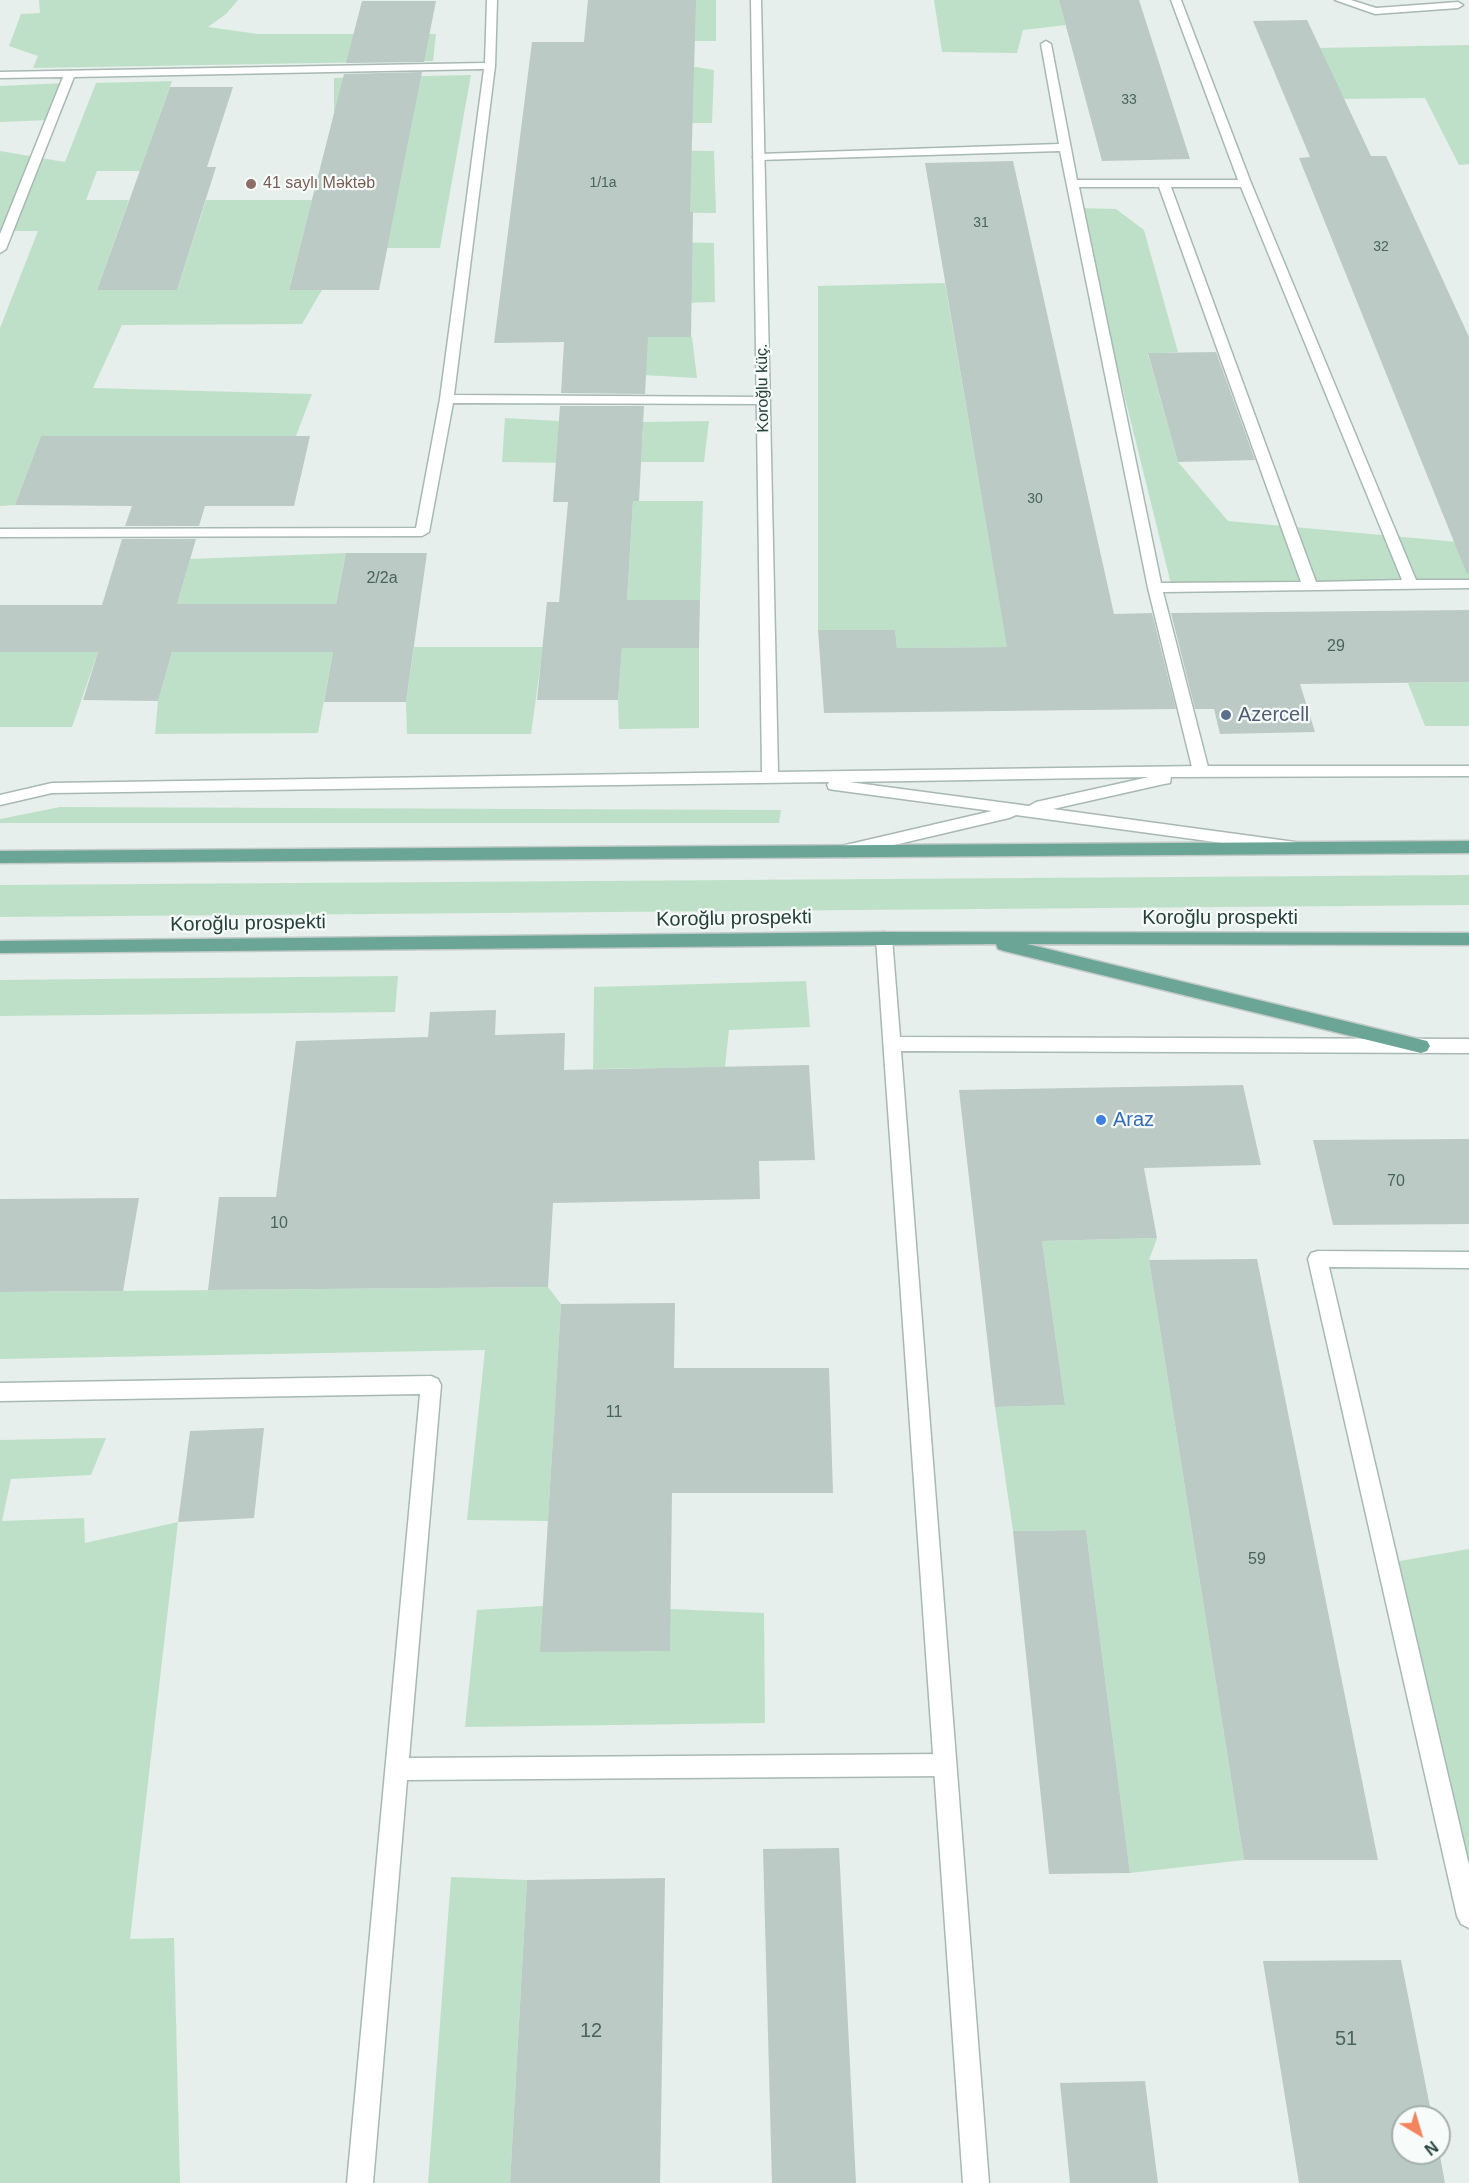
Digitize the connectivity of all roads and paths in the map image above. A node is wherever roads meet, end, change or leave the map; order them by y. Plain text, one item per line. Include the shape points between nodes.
1 (492, 0) edge
2 (756, 0) edge
3 (1176, 0) edge
4 (1340, 0) edge
5 (1461, 3) edge
6 (1046, 44) dead end
7 (490, 66) junction
8 (70, 74) junction
9 (0, 75) edge
10 (1065, 147) junction
11 (759, 157) junction
12 (1245, 183) junction
13 (1072, 184) junction
14 (1164, 184) junction
15 (0, 249) edge
16 (447, 399) junction
17 (763, 401) junction
18 (0, 533) edge
19 (1469, 584) edge
20 (1411, 585) junction
21 (1310, 586) junction
22 (1155, 588) junction
23 (1201, 771) junction
24 (1469, 771) edge
25 (770, 777) junction
26 (0, 800) edge
27 (1023, 810) junction
28 (1469, 847) edge
29 (1307, 848) junction
30 (841, 851) junction
31 (0, 857) edge
32 (884, 938) junction
33 (976, 938) junction
34 (1469, 939) edge
35 (0, 947) edge
36 (892, 1044) junction
37 (1421, 1046) junction
38 (1469, 1046) edge
39 (1469, 1260) edge
40 (0, 1392) edge
41 (945, 1765) junction
42 (397, 1769) junction
43 (1469, 1916) edge
44 (360, 2183) edge
45 (976, 2183) edge

1 - 7 street
2 - 11 street, Koroğlu küç.
3 - 12 street
4 - 5 street via 1375,11
6 - 10 street
7 - 8 street
7 - 16 street
8 - 9 street
8 - 15 street
10 - 11 street
10 - 13 street
11 - 17 street, Koroğlu küç.
12 - 14 street
12 - 20 street
13 - 14 street
13 - 22 street
14 - 21 street
16 - 17 street
16 - 18 street via 422,532
17 - 25 street, Koroğlu küç.
19 - 20 street
20 - 21 street
21 - 22 street
22 - 23 street
23 - 24 street
23 - 25 street
23 - 27 street
25 - 26 street via 52,788
25 - 27 street
27 - 29 street
27 - 30 street
28 - 29 main road
29 - 30 main road
30 - 31 main road
32 - 33 main road, Koroğlu prospekti
32 - 35 main road, Koroğlu prospekti
32 - 36 street
33 - 34 main road, Koroğlu prospekti
33 - 37 main road
36 - 37 street
36 - 41 street
37 - 38 street
39 - 43 street via 1318,1259
40 - 42 street via 431,1386
41 - 42 street
41 - 45 street
42 - 44 street

